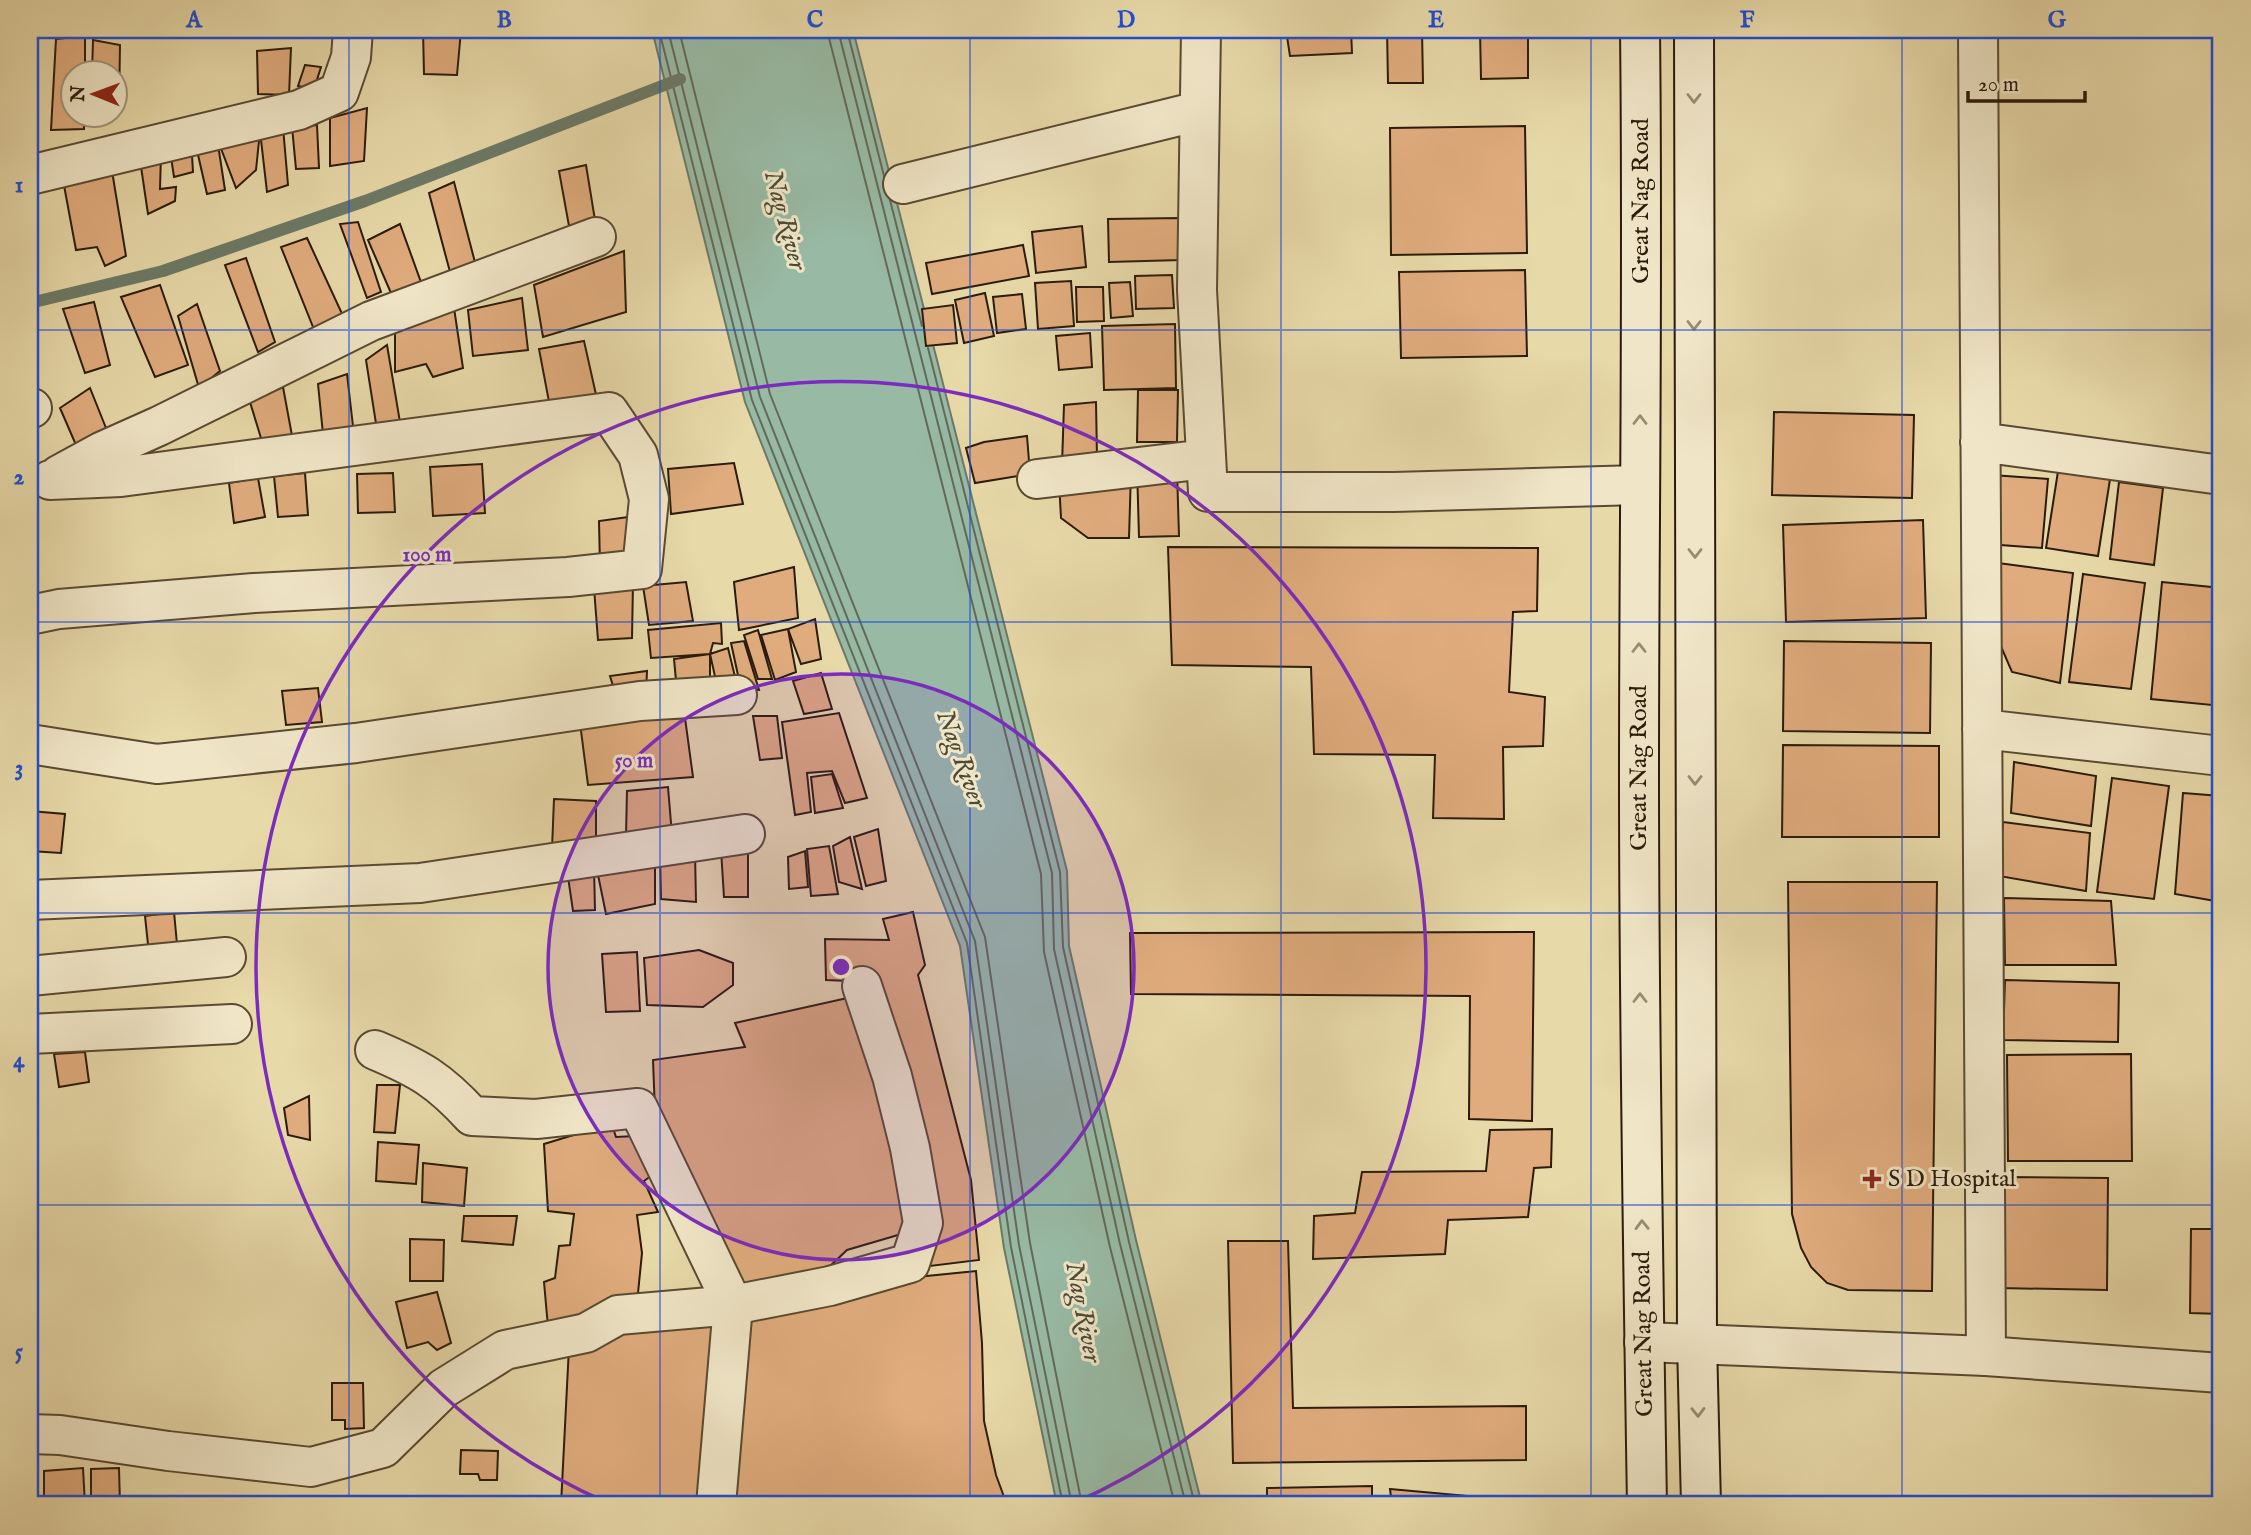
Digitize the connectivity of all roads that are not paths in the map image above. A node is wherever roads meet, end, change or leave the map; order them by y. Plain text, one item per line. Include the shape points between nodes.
1 (353, 30) edge
2 (1200, 30) edge
3 (1640, 30) edge
4 (1693, 30) edge
5 (1978, 30) edge
6 (1199, 111) junction
7 (30, 175) edge
8 (903, 184) dead end
9 (596, 237) dead end
10 (1980, 442) junction
11 (1206, 459) junction
12 (2221, 475) edge
13 (1037, 479) dead end
14 (1639, 485) junction
15 (40, 486) edge
16 (30, 615) edge
17 (737, 695) dead end
18 (1982, 729) junction
19 (30, 744) edge
20 (2221, 756) edge
21 (746, 834) dead end
22 (30, 900) edge
23 (226, 957) dead end
24 (30, 976) edge
25 (862, 986) dead end
26 (232, 1024) dead end
27 (30, 1034) edge
28 (375, 1050) dead end
29 (733, 1305) junction
30 (1644, 1342) junction
31 (1697, 1343) junction
32 (1986, 1356) junction
33 (2221, 1373) edge
34 (30, 1434) edge
35 (716, 1505) edge
36 (1647, 1505) edge
37 (1701, 1505) edge

1 - 7 street via 351,57 338,92 299,110
2 - 6 street
14 -> 3 street, Great Nag Road
4 -> 31 street
5 - 10 street
6 - 8 street
6 - 11 street via 1197,290
9 - 15 street via 371,321
10 - 12 street
10 - 18 street
11 - 13 street
11 - 14 street via 1208,492
30 -> 14 street, Great Nag Road
15 - 16 street via 609,412 638,455 649,499 642,569 254,593
17 - 19 street via 640,701 356,743 157,764
18 - 20 street
18 - 32 street
21 - 22 street via 420,883
23 - 24 street
25 - 29 street via 892,1076 923,1223 910,1263 830,1286
26 - 27 street
28 - 29 street via 419,1069 449,1090 472,1116 536,1119 638,1108
29 - 34 street via 618,1315 586,1333 505,1350 444,1388 383,1448 311,1467
29 - 35 street
30 - 31 street
30 - 36 street, Great Nag Road
31 - 32 street
31 -> 37 street
32 - 33 street

